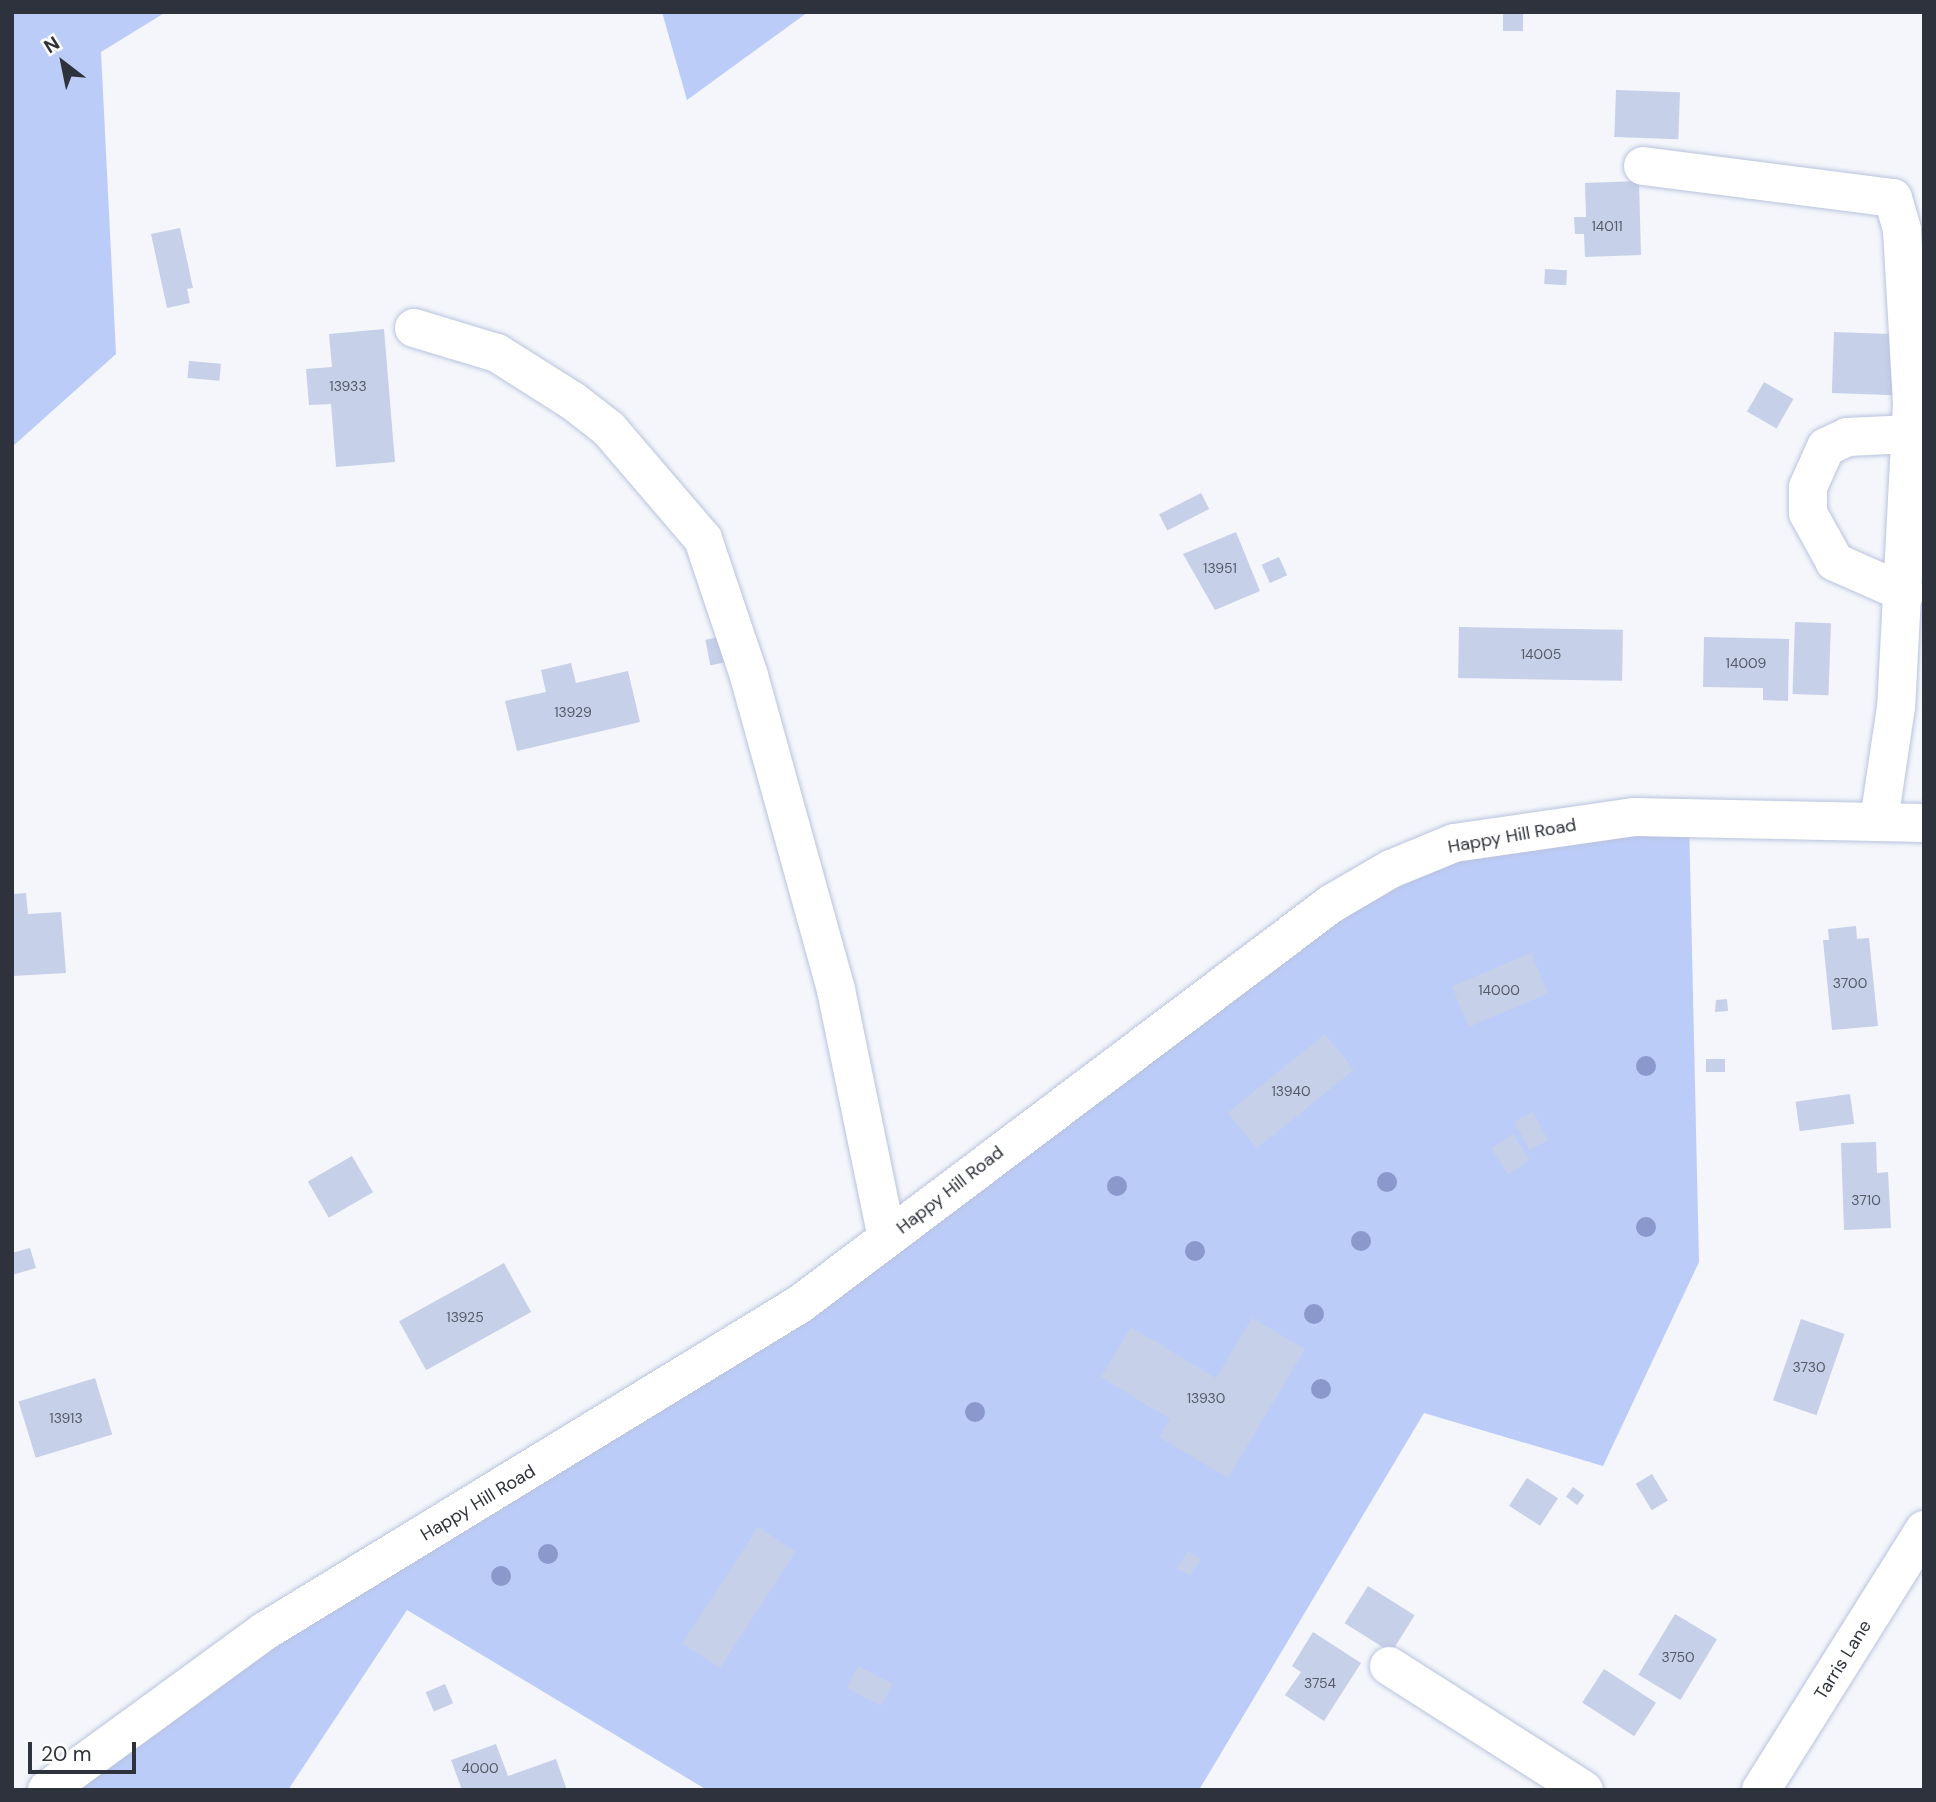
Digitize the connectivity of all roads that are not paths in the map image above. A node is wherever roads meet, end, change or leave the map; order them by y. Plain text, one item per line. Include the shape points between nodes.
1 (1643, 166) dead end
2 (414, 328) dead end
3 (1911, 434) junction
4 (1905, 593) junction
5 (1879, 821) junction
6 (1924, 823) edge
7 (887, 1238) junction
8 (1924, 1530) edge
9 (1389, 1666) dead end
10 (47, 1790) edge
11 (1584, 1790) edge
12 (1761, 1790) edge

1 - 3 street via 1892,198 1909,309
2 - 7 street via 497,353 573,401 609,429 703,539 749,676 836,990
3 - 4 street
3 - 4 street via 1847,437 1826,447 1808,487 1808,513 1835,562
4 - 5 street
5 - 6 street, Happy Hill Road
5 - 7 street, Happy Hill Road via 1635,817 1454,843 1391,869 1331,904
7 - 10 street, Happy Hill Road via 698,1371 265,1631
8 - 12 street, Tarris Lane
9 - 11 street

